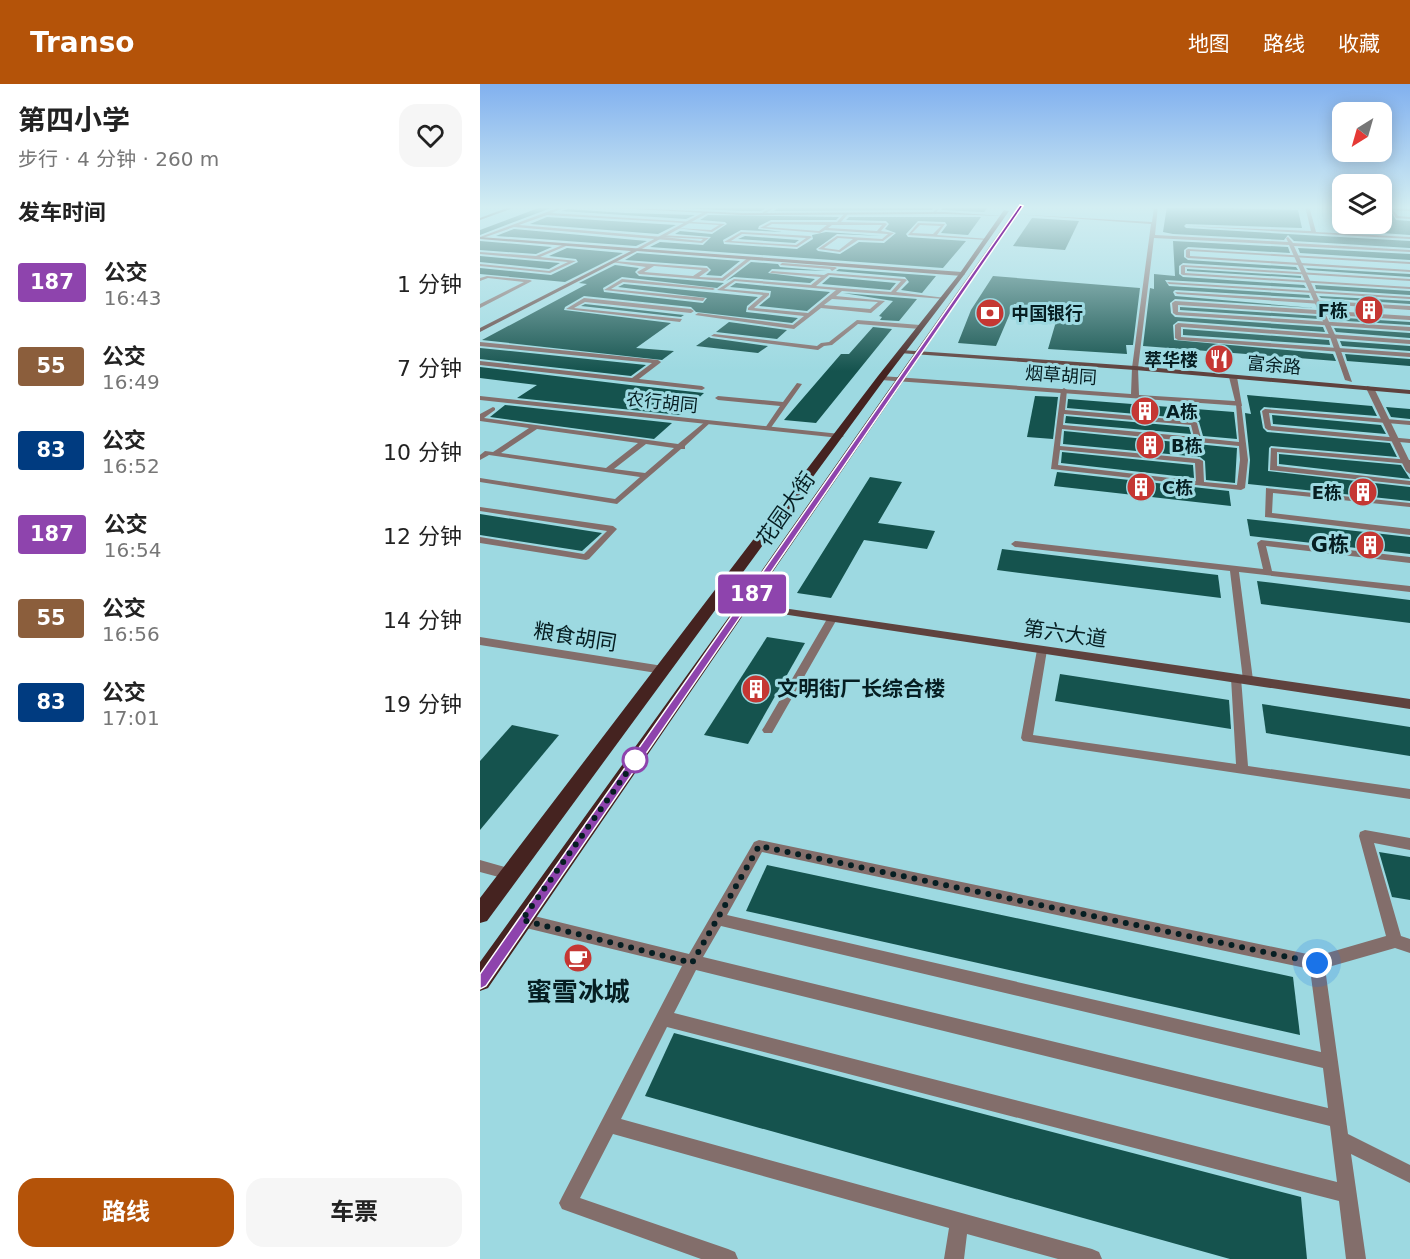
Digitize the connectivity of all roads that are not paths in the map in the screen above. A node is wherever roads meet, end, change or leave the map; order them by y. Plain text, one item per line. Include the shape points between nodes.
1 (525, 261) edge
2 (572, 261) edge
3 (747, 261) edge
4 (788, 261) edge
5 (971, 261) edge
6 (980, 261) edge
7 (1149, 261) edge
8 (1249, 261) edge
9 (1298, 261) edge
10 (1375, 261) edge
11 (612, 262) joint
12 (1410, 263) edge
13 (783, 264) dead end
14 (1299, 264) junction
15 (480, 265) edge
16 (651, 266) junction
17 (509, 268) junction
18 (1410, 271) edge
19 (772, 272) dead end
20 (1303, 273) junction
21 (962, 274) junction
22 (826, 275) junction
23 (858, 276) junction
24 (486, 277) junction
25 (695, 277) junction
26 (480, 280) edge
27 (723, 280) junction
28 (1410, 280) edge
29 (1307, 282) junction
30 (1169, 283) dead end
31 (813, 286) junction
32 (1410, 288) edge
33 (713, 289) junction
34 (843, 289) junction
35 (1310, 292) junction
36 (892, 293) junction
37 (1177, 293) dead end
38 (832, 297) junction
39 (944, 298) junction
40 (1410, 298) edge
41 (703, 299) junction
42 (1315, 302) junction
43 (480, 306) edge
44 (820, 306) junction
45 (1410, 308) edge
46 (691, 310) junction
47 (1320, 312) junction
48 (698, 315) dead end
49 (809, 315) junction
50 (1410, 318) edge
51 (680, 320) junction
52 (1325, 324) junction
53 (675, 325) dead end
54 (920, 327) junction
55 (480, 330) edge
56 (1410, 330) edge
57 (714, 336) dead end
58 (1333, 337) junction
59 (1410, 342) edge
60 (480, 344) edge
61 (1337, 350) junction
62 (901, 352) junction
63 (920, 353) junction
64 (1410, 355) edge
65 (480, 363) edge
66 (1135, 368) junction
67 (1233, 377) junction
68 (881, 378) junction
69 (902, 379) junction
70 (633, 380) junction
71 (1349, 380) junction
72 (799, 384) dead end
73 (1410, 385) edge
74 (702, 388) dead end
75 (1370, 388) junction
76 (1064, 390) junction
77 (1410, 392) edge
78 (1135, 395) junction
79 (480, 398) edge
80 (718, 398) dead end
81 (785, 404) junction
82 (1239, 404) junction
83 (493, 409) dead end
84 (1061, 412) junction
85 (480, 418) edge
86 (708, 422) junction
87 (1387, 422) junction
88 (1410, 423) edge
89 (535, 427) junction
90 (1059, 427) junction
91 (768, 428) junction
92 (840, 436) junction
93 (1198, 440) junction
94 (1395, 440) junction
95 (1410, 441) edge
96 (644, 442) junction
97 (1242, 444) junction
98 (682, 447) junction
99 (1056, 448) junction
100 (494, 454) junction
101 (480, 458) edge
102 (1408, 462) edge
103 (607, 471) junction
104 (1410, 471) edge
105 (647, 476) junction
106 (480, 480) edge
107 (1200, 483) junction
108 (1410, 483) edge
109 (1410, 505) edge
110 (480, 509) edge
111 (1410, 532) edge
112 (480, 540) edge
113 (1015, 544) dead end
114 (1410, 560) edge
115 (1234, 569) junction
116 (1268, 573) junction
117 (1410, 589) edge
118 (714, 602) junction
119 (744, 606) junction
120 (832, 619) junction
121 (480, 641) edge
122 (1042, 650) junction
123 (663, 670) junction
124 (1242, 679) junction
125 (1410, 704) edge
126 (768, 730) dead end
127 (1242, 768) junction
128 (1410, 794) edge
129 (1410, 844) edge
130 (480, 866) edge
131 (510, 874) junction
132 (480, 914) edge
133 (717, 919) junction
134 (522, 920) junction
135 (1395, 941) junction
136 (1410, 946) edge
137 (692, 963) junction
138 (1317, 963) junction
139 (480, 980) edge
140 (663, 1018) junction
141 (1330, 1062) junction
142 (1338, 1119) junction
143 (608, 1124) junction
144 (1341, 1140) junction
145 (1410, 1174) edge
146 (1348, 1194) junction
147 (959, 1222) junction
148 (728, 1259) edge
149 (954, 1259) edge
150 (1092, 1259) edge
151 (1356, 1259) edge

1 - 17 lane
2 - 17 lane via 550,272
3 - 27 lane
4 - 21 street
5 - 21 main road, 花园大街
6 - 63 main road, 花园大街
7 - 66 street
8 - 14 lane
9 - 14 street
10 - 12 lane
11 - 16 lane
11 - 55 street
13 - 22 lane via 835,268
14 - 18 lane
14 - 20 street
15 - 17 lane
16 - 25 lane via 639,273
16 - 25 lane via 707,269
17 - 24 lane
19 - 22 lane
20 - 28 lane
20 - 29 street
20 - 29 lane via 1183,266 1183,274
21 - 39 main road, 花园大街
22 - 23 lane
22 - 31 lane
23 - 34 lane
23 - 36 lane via 905,280
24 - 26 lane
24 - 43 lane via 530,281
25 - 27 lane
27 - 33 lane
29 - 32 lane
29 - 35 street
30 - 35 lane
31 - 34 lane
31 - 49 lane via 734,280 720,290 767,294 750,309
33 - 41 lane
33 - 41 lane via 622,280 606,290
34 - 36 lane
34 - 38 lane
35 - 40 lane
35 - 42 street
36 - 39 lane
37 - 42 lane
38 - 44 lane
38 - 44 lane via 882,301 871,311
39 - 54 main road, 花园大街
41 - 46 lane
42 - 45 lane
42 - 47 street
44 - 49 lane
46 - 51 lane
46 - 51 lane via 584,300 569,309
47 - 50 lane
47 - 52 street
47 - 52 lane via 1175,303 1176,314
48 - 49 lane via 794,327
51 - 53 lane
52 - 56 lane
52 - 58 street
54 - 57 lane via 856,322 830,344 818,348
54 - 62 main road, 花园大街
58 - 59 lane
58 - 61 street
58 - 61 lane via 1178,325 1178,338
60 - 70 lane via 658,362
61 - 64 lane
61 - 71 street
62 - 63 street, 富余路
62 - 68 main road, 花园大街
63 - 66 street, 富余路
63 - 69 main road, 花园大街
65 - 70 lane
66 - 67 street, 富余路
66 - 71 street, 富余路 via 1171,366
66 - 78 street
67 - 75 street, 富余路
67 - 82 street
68 - 69 street, 烟草胡同
68 - 92 main road, 花园大街
69 - 76 street, 烟草胡同
69 - 119 main road, 花园大街
70 - 74 lane
71 - 73 street, 富余路
72 - 81 lane
75 - 77 street, 富余路
75 - 87 street
76 - 78 street, 烟草胡同
76 - 84 lane
78 - 82 street, 烟草胡同
79 - 86 street, 农行胡同
80 - 81 lane
81 - 91 lane
82 - 97 lane
83 - 85 lane
84 - 90 lane
84 - 93 lane via 1194,423
85 - 89 lane
86 - 91 street, 农行胡同
86 - 98 lane
87 - 88 lane
87 - 94 street
87 - 94 lane via 1265,411 1268,428
89 - 96 lane
89 - 100 lane
90 - 93 lane
90 - 99 lane
91 - 92 street, 农行胡同
92 - 118 main road, 花园大街
93 - 97 lane
94 - 95 lane
94 - 102 street
96 - 98 lane
96 - 103 lane
97 - 107 lane via 1241,488
98 - 105 lane
99 - 107 lane via 1054,467
99 - 107 lane via 1199,460
100 - 101 lane
100 - 103 lane
102 - 104 street
102 - 108 lane via 1274,450 1273,468
103 - 105 lane
105 - 106 lane via 617,502
109 - 111 lane via 1269,490 1268,515
110 - 112 lane via 613,529 586,557
113 - 115 lane
114 - 116 lane via 1261,543
115 - 116 lane
115 - 124 lane
116 - 117 lane
118 - 119 street, 第六大道
118 - 123 main road, 花园大街
119 - 120 street, 第六大道
119 - 134 main road, 花园大街
120 - 122 street, 第六大道
120 - 126 lane
121 - 123 street, 粮食胡同
122 - 124 street, 第六大道
122 - 127 lane via 1027,738
123 - 131 main road, 花园大街
124 - 125 street, 第六大道
124 - 127 lane
127 - 128 lane
129 - 135 lane via 1365,836
130 - 131 lane
131 - 132 main road, 花园大街
133 - 137 lane
133 - 138 lane via 759,846
133 - 141 lane
134 - 137 lane
134 - 139 main road, 花园大街
135 - 136 lane
135 - 138 lane
137 - 140 lane
137 - 142 lane
138 - 141 lane
140 - 143 lane
140 - 146 lane
141 - 142 lane
142 - 144 lane
143 - 147 lane
143 - 148 lane via 568,1203
144 - 145 lane
144 - 146 lane
146 - 151 lane
147 - 149 lane
147 - 150 lane

